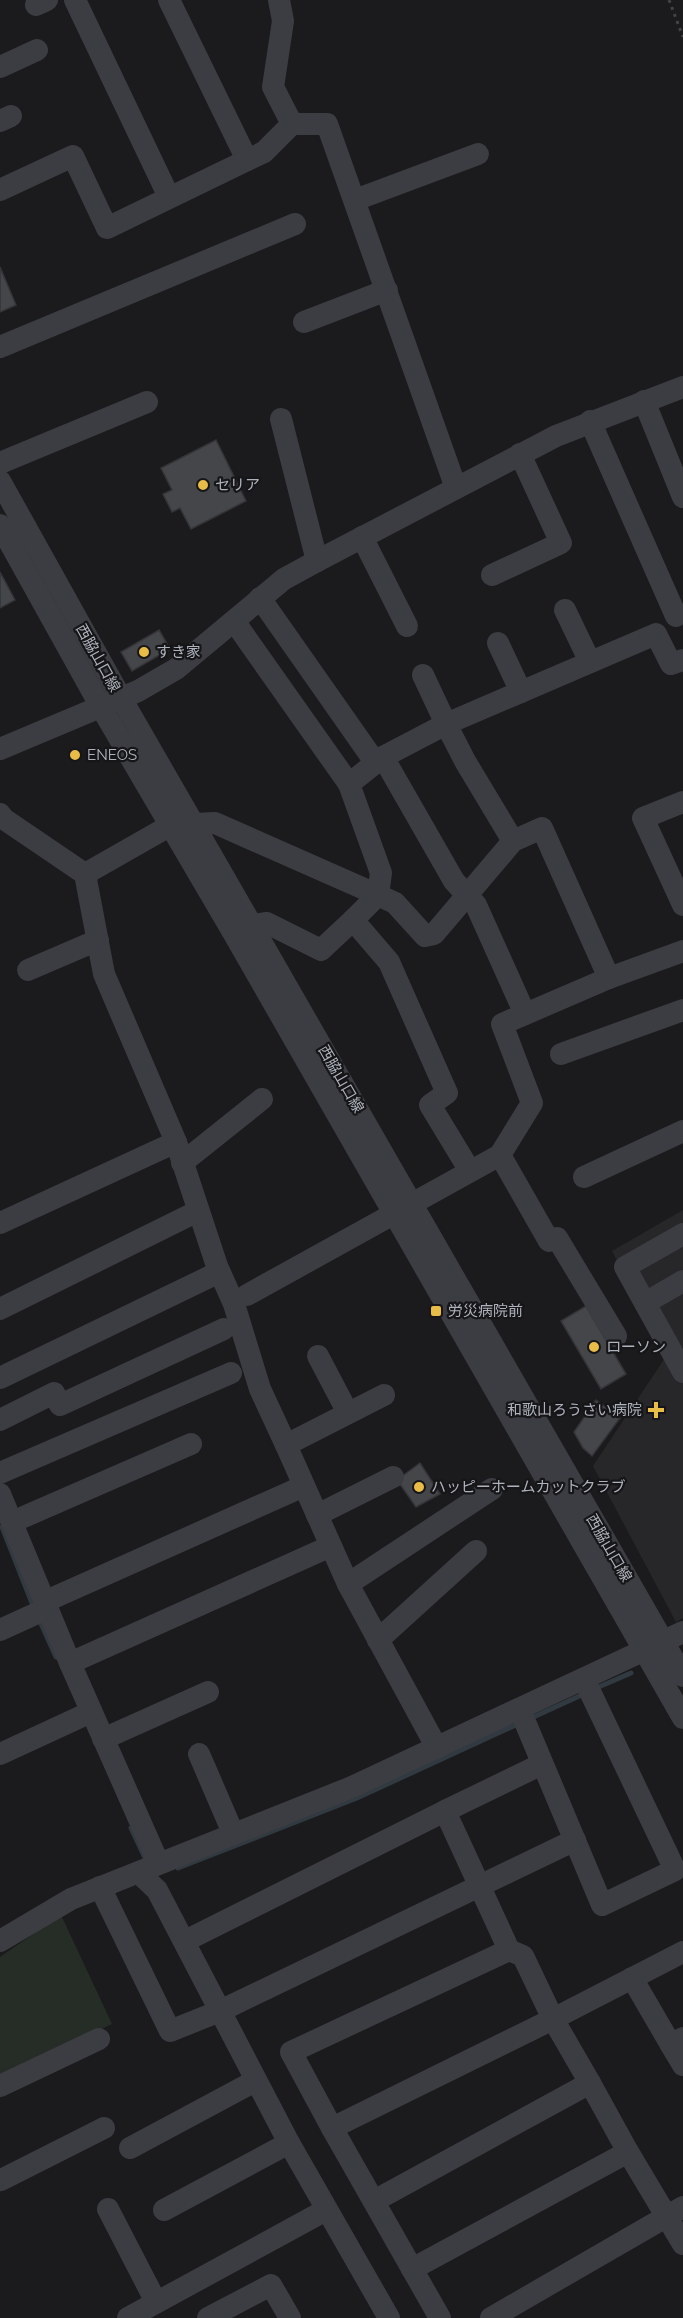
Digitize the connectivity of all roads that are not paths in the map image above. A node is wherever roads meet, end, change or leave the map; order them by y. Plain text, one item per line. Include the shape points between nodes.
1 (75, 0) edge
2 (169, 0) edge
3 (279, 0) edge
4 (37, 50) dead end
5 (0, 67) edge
6 (292, 124) junction
7 (478, 154) dead end
8 (247, 160) junction
9 (0, 190) edge
10 (169, 197) junction
11 (355, 200) junction
12 (295, 225) dead end
13 (387, 290) junction
14 (304, 322) dead end
15 (0, 347) edge
16 (682, 391) edge
17 (644, 401) junction
18 (147, 402) dead end
19 (281, 419) dead end
20 (590, 421) junction
21 (520, 454) junction
22 (0, 463) edge
23 (0, 481) edge
24 (456, 488) junction
25 (683, 497) edge
26 (0, 525) edge
27 (362, 537) junction
28 (317, 561) junction
29 (492, 575) dead end
30 (260, 598) junction
31 (565, 610) dead end
32 (676, 616) dead end
33 (234, 621) junction
34 (407, 627) dead end
35 (498, 643) dead end
36 (683, 660) edge
37 (590, 662) junction
38 (423, 675) dead end
39 (521, 692) junction
40 (111, 703) junction
41 (446, 724) junction
42 (0, 749) edge
43 (379, 759) junction
44 (349, 784) junction
45 (683, 801) edge
46 (0, 814) edge
47 (194, 824) junction
48 (171, 825) junction
49 (513, 841) junction
50 (85, 874) junction
51 (378, 895) junction
52 (467, 895) junction
53 (683, 905) edge
54 (353, 920) junction
55 (243, 929) junction
56 (98, 940) junction
57 (683, 951) edge
58 (28, 970) dead end
59 (609, 978) junction
60 (683, 1010) edge
61 (525, 1014) junction
62 (561, 1054) dead end
63 (262, 1099) dead end
64 (683, 1131) edge
65 (179, 1153) junction
66 (500, 1155) junction
67 (470, 1171) junction
68 (584, 1177) dead end
69 (402, 1208) junction
70 (198, 1211) junction
71 (0, 1223) edge
72 (683, 1234) edge
73 (211, 1276) dead end
74 (683, 1281) edge
75 (247, 1295) dead end
76 (645, 1303) junction
77 (0, 1309) edge
78 (224, 1329) dead end
79 (674, 1334) edge
80 (616, 1336) dead end
81 (318, 1356) dead end
82 (231, 1372) dead end
83 (683, 1372) edge
84 (0, 1378) edge
85 (384, 1395) dead end
86 (348, 1413) junction
87 (0, 1420) edge
88 (191, 1444) dead end
89 (286, 1445) junction
90 (0, 1473) edge
91 (393, 1477) dead end
92 (304, 1486) junction
93 (492, 1489) dead end
94 (0, 1494) edge
95 (317, 1515) junction
96 (12, 1522) junction
97 (331, 1546) junction
98 (476, 1551) dead end
99 (348, 1584) junction
100 (39, 1610) junction
101 (0, 1630) edge
102 (378, 1640) junction
103 (664, 1641) edge
104 (70, 1663) junction
105 (683, 1676) edge
106 (588, 1689) junction
107 (208, 1692) dead end
108 (82, 1716) junction
109 (683, 1718) edge
110 (524, 1720) junction
111 (103, 1738) junction
112 (437, 1748) junction
113 (0, 1754) edge
114 (199, 1754) dead end
115 (542, 1764) junction
116 (445, 1811) junction
117 (233, 1833) junction
118 (575, 1840) junction
119 (148, 1868) junction
120 (100, 1887) junction
121 (479, 1887) junction
122 (0, 1941) edge
123 (185, 1941) junction
124 (509, 1950) junction
125 (683, 1952) edge
126 (632, 1978) junction
127 (220, 2011) junction
128 (554, 2019) junction
129 (99, 2039) dead end
130 (677, 2042) edge
131 (683, 2065) edge
132 (255, 2081) junction
133 (590, 2083) junction
134 (0, 2086) edge
135 (104, 2128) dead end
136 (332, 2128) junction
137 (289, 2143) junction
138 (130, 2148) dead end
139 (628, 2152) junction
140 (0, 2179) edge
141 (374, 2201) junction
142 (108, 2209) dead end
143 (164, 2210) dead end
144 (326, 2210) junction
145 (675, 2211) edge
146 (683, 2244) edge
147 (412, 2269) junction
148 (156, 2302) junction
149 (128, 2318) edge
150 (208, 2318) edge
151 (290, 2318) edge
152 (389, 2318) edge
153 (440, 2318) edge
154 (491, 2318) edge

1 - 10 street
2 - 8 street
3 - 6 street via 283,21 273,87
4 - 5 street
6 - 8 street via 264,152
6 - 11 street via 327,124
7 - 11 street
8 - 10 street
9 - 10 street via 74,156 107,228
11 - 13 street
12 - 15 street
13 - 14 street
13 - 24 street
16 - 17 street
17 - 20 street
17 - 25 street
18 - 22 street
19 - 28 street
20 - 21 street
20 - 32 street
21 - 24 street
21 - 29 street via 561,543
23 - 40 street, 西脇山口線
24 - 27 street
26 - 40 street, 西脇山口線
27 - 28 street
27 - 34 street
28 - 30 street
30 - 33 street
30 - 43 street
31 - 37 street
33 - 40 street via 176,669
33 - 44 street
35 - 39 street
36 - 37 street via 670,664 656,634
37 - 39 street
38 - 41 street
39 - 41 street
40 - 42 street
40 - 47 street, 西脇山口線
40 - 48 street, 西脇山口線
41 - 43 street
41 - 49 street
43 - 44 street
43 - 52 street via 454,881
44 - 51 street via 381,873
45 - 53 street via 643,818
46 - 50 street
47 - 51 street via 215,823
47 - 55 street, 西脇山口線
48 - 50 street
48 - 55 street, 西脇山口線
49 - 52 street
49 - 59 street via 542,828
50 - 56 street
51 - 52 street via 395,903 425,936 434,934
51 - 54 street
52 - 61 street via 476,905
54 - 55 street via 321,951 267,923
54 - 67 street via 389,962 447,1093 430,1105
55 - 69 street, 西脇山口線
56 - 58 street
56 - 65 street via 104,974
57 - 59 street
59 - 61 street
60 - 62 street
61 - 66 street via 502,1024 532,1103
63 - 65 street
64 - 68 street
65 - 70 street
65 - 71 street
66 - 67 street
66 - 80 street via 549,1241 557,1238
67 - 69 street
69 - 75 street
69 - 103 street, 西脇山口線
70 - 77 street
70 - 89 street via 234,1304 260,1389
72 - 76 street via 625,1267
73 - 84 street
74 - 76 street
76 - 79 street
78 - 87 street via 60,1405 54,1393
79 - 83 street
81 - 86 street
82 - 90 street
85 - 86 street
86 - 89 street
88 - 96 street
89 - 92 street
91 - 95 street
92 - 95 street
92 - 100 street
93 - 99 street
94 - 96 street
95 - 97 street
96 - 100 street
97 - 99 street
97 - 104 street
98 - 102 street
99 - 102 street
100 - 101 street
100 - 104 street
102 - 112 street
103 - 105 street, 西脇山口線
103 - 106 street
103 - 109 street, 西脇山口線
104 - 108 street
106 - 110 street
106 - 118 street via 675,1870 602,1905
107 - 111 street
108 - 111 street
108 - 113 street
110 - 112 street
110 - 115 street
111 - 119 street
112 - 117 street via 352,1787
114 - 117 street
115 - 116 street
115 - 118 street
116 - 121 street
116 - 123 street
117 - 119 street
118 - 121 street
119 - 120 street
119 - 123 street
120 - 122 street via 71,1899
120 - 127 street via 170,2031
121 - 124 street
121 - 127 street
123 - 127 street
124 - 128 street via 524,1956
124 - 136 street via 291,2052
125 - 126 street
126 - 128 street
126 - 130 street
127 - 132 street
128 - 133 street
128 - 136 street
129 - 134 street
130 - 131 street
132 - 137 street
132 - 138 street
133 - 139 street
133 - 141 street
135 - 140 street
136 - 141 street
137 - 143 street
137 - 144 street
139 - 145 street
139 - 147 street
141 - 147 street
142 - 148 street
144 - 148 street
144 - 152 street
145 - 146 street
145 - 154 street
147 - 153 street
148 - 149 street
150 - 151 street via 271,2286

